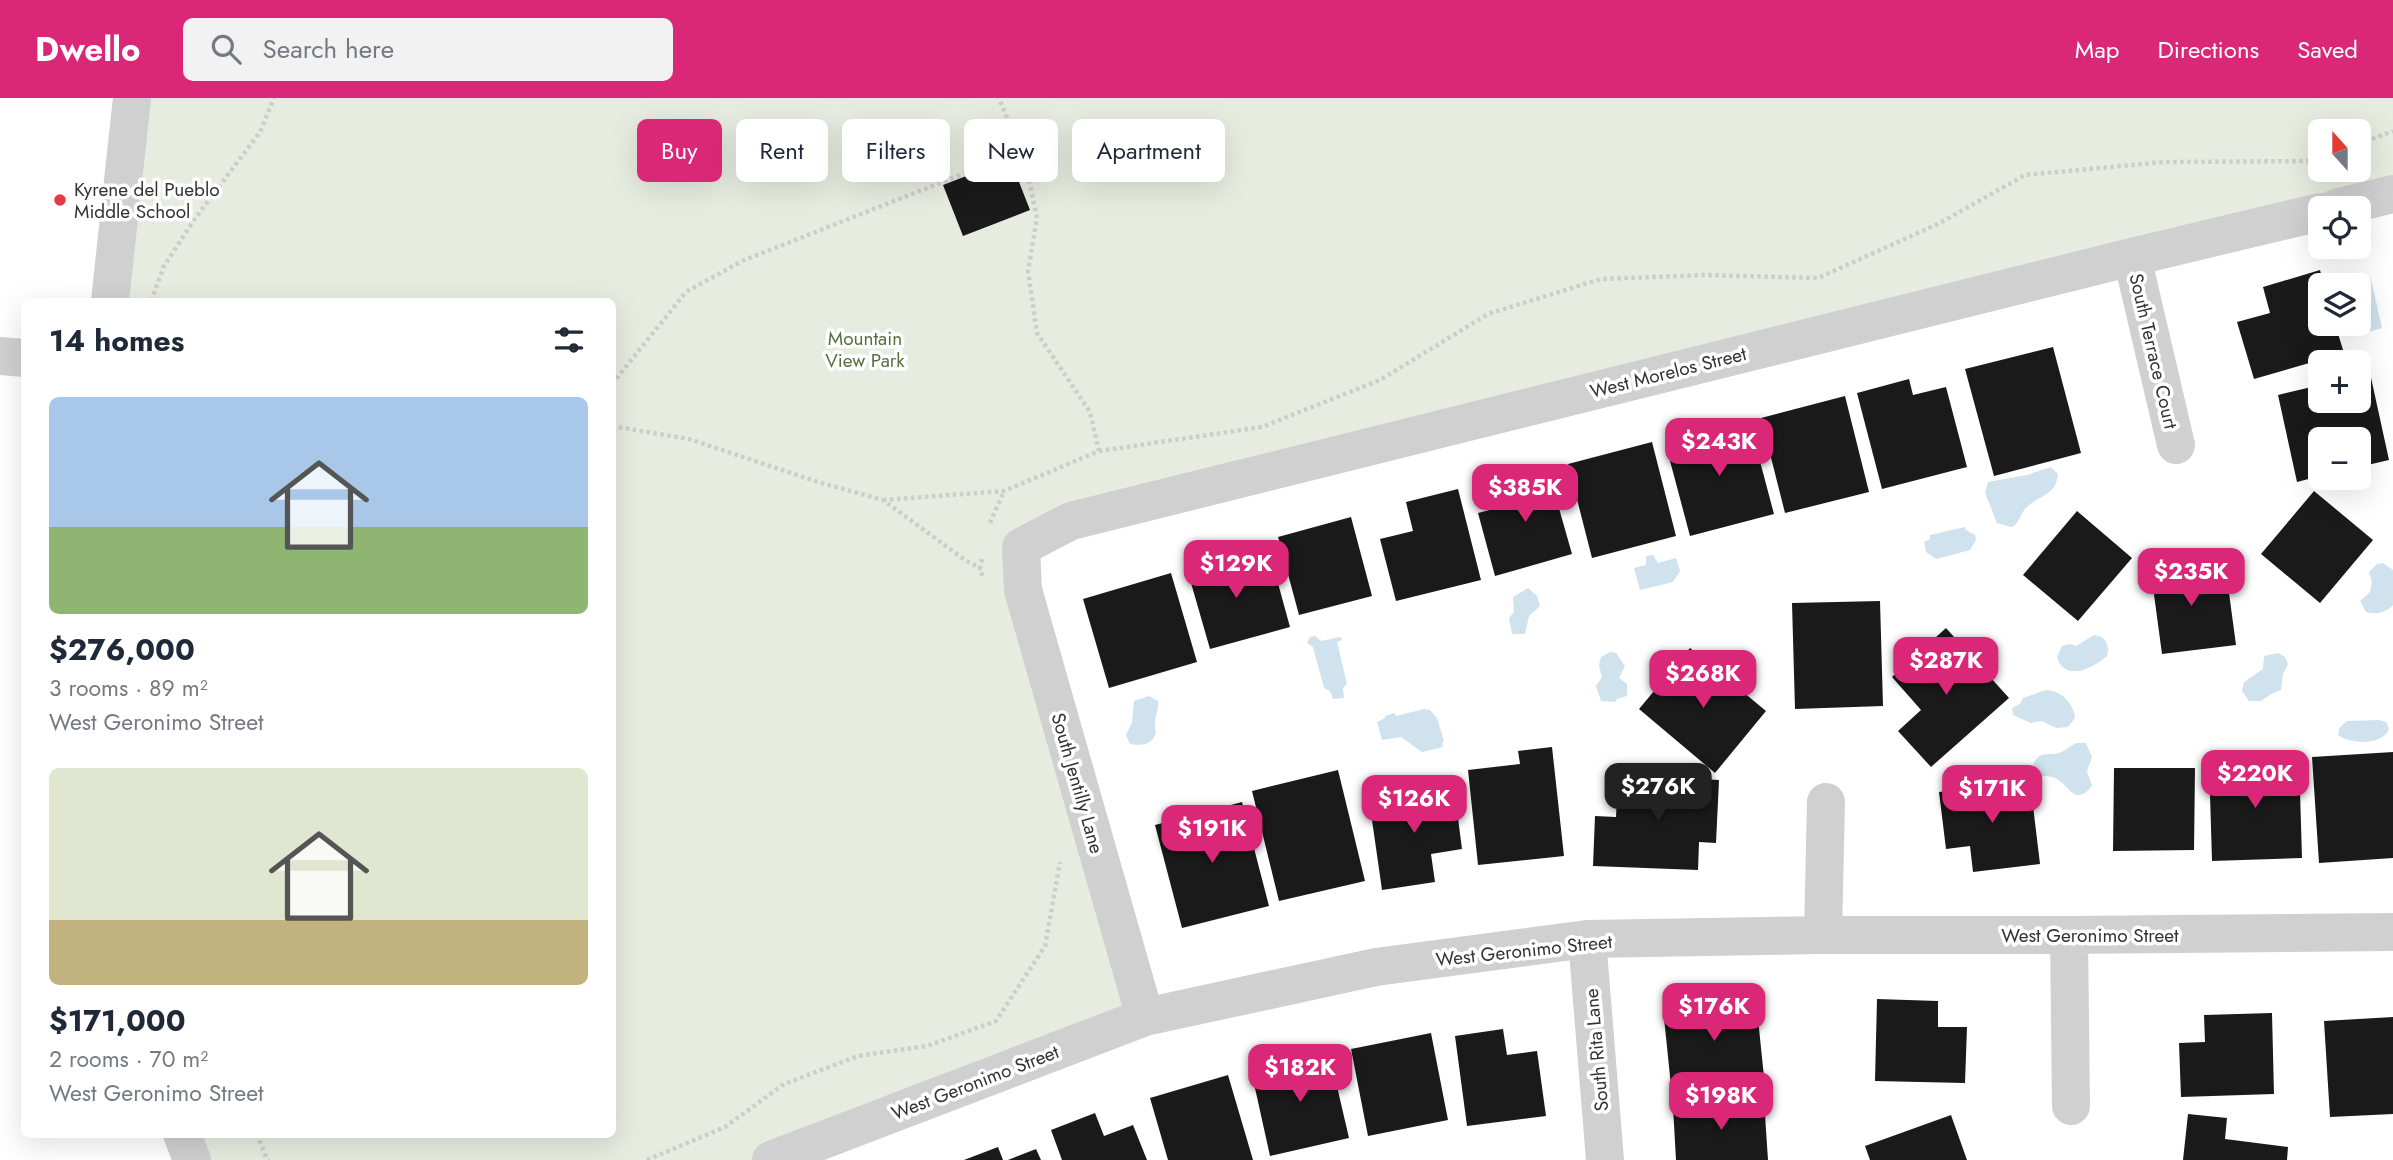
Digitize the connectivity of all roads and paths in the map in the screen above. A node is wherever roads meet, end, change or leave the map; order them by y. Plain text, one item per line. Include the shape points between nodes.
1 (132, 98) edge
2 (274, 98) edge
3 (999, 98) edge
4 (1008, 119) edge
5 (2393, 131) edge
6 (2371, 139) edge
7 (2308, 161) edge
8 (964, 174) edge
9 (1028, 182) edge
10 (2393, 194) edge
11 (2371, 199) edge
12 (2308, 215) edge
13 (2132, 257) junction
14 (110, 298) edge
15 (152, 298) edge
16 (0, 356) edge
17 (21, 358) edge
18 (616, 379) edge
19 (616, 427) edge
20 (2176, 445) dead end
21 (1099, 451) junction
22 (1004, 491) junction
23 (883, 500) junction
24 (989, 524) dead end
25 (1021, 547) joint
26 (982, 557) dead end
27 (980, 568) junction
28 (984, 581) dead end
29 (1023, 590) junction
30 (1826, 802) dead end
31 (1063, 851) dead end
32 (2393, 932) edge
33 (1823, 935) junction
34 (2068, 936) junction
35 (1587, 939) junction
36 (1145, 1017) junction
37 (2071, 1106) dead end
38 (184, 1138) edge
39 (258, 1138) edge
40 (192, 1160) edge
41 (269, 1160) edge
42 (647, 1160) edge
43 (771, 1160) edge
44 (1605, 1160) edge

1 - 14 street
2 - 15 path via 260,132 164,266
3 - 4 path
5 - 6 path
7 - 21 path via 2164,162 2025,175 1938,224 1818,278 1707,275 1601,279 1488,314 1380,380 1262,428
8 - 18 path via 742,261 686,292
9 - 21 path via 1037,218 1028,271 1037,333 1090,412
10 - 11 street
12 - 13 street, West Morelos Street
13 - 20 street, South Terrace Court
13 - 25 street, West Morelos Street via 1071,521
16 - 17 street
19 - 23 path via 689,439
21 - 22 path
22 - 23 path
22 - 24 path
23 - 27 path
25 - 29 street, South Jentilly Lane
26 - 27 path
27 - 28 path
27 - 29 path
29 - 36 street, South Jentilly Lane
30 - 33 street
31 - 42 path via 1045,946 996,1021 927,1046 858,1056 784,1084 725,1127
32 - 34 street, West Geronimo Street
33 - 34 street, West Geronimo Street
33 - 35 street, West Geronimo Street
34 - 37 street
35 - 36 street, West Geronimo Street via 1376,967
35 - 44 street, South Rita Lane
36 - 43 street, West Geronimo Street
38 - 40 street
39 - 41 path

